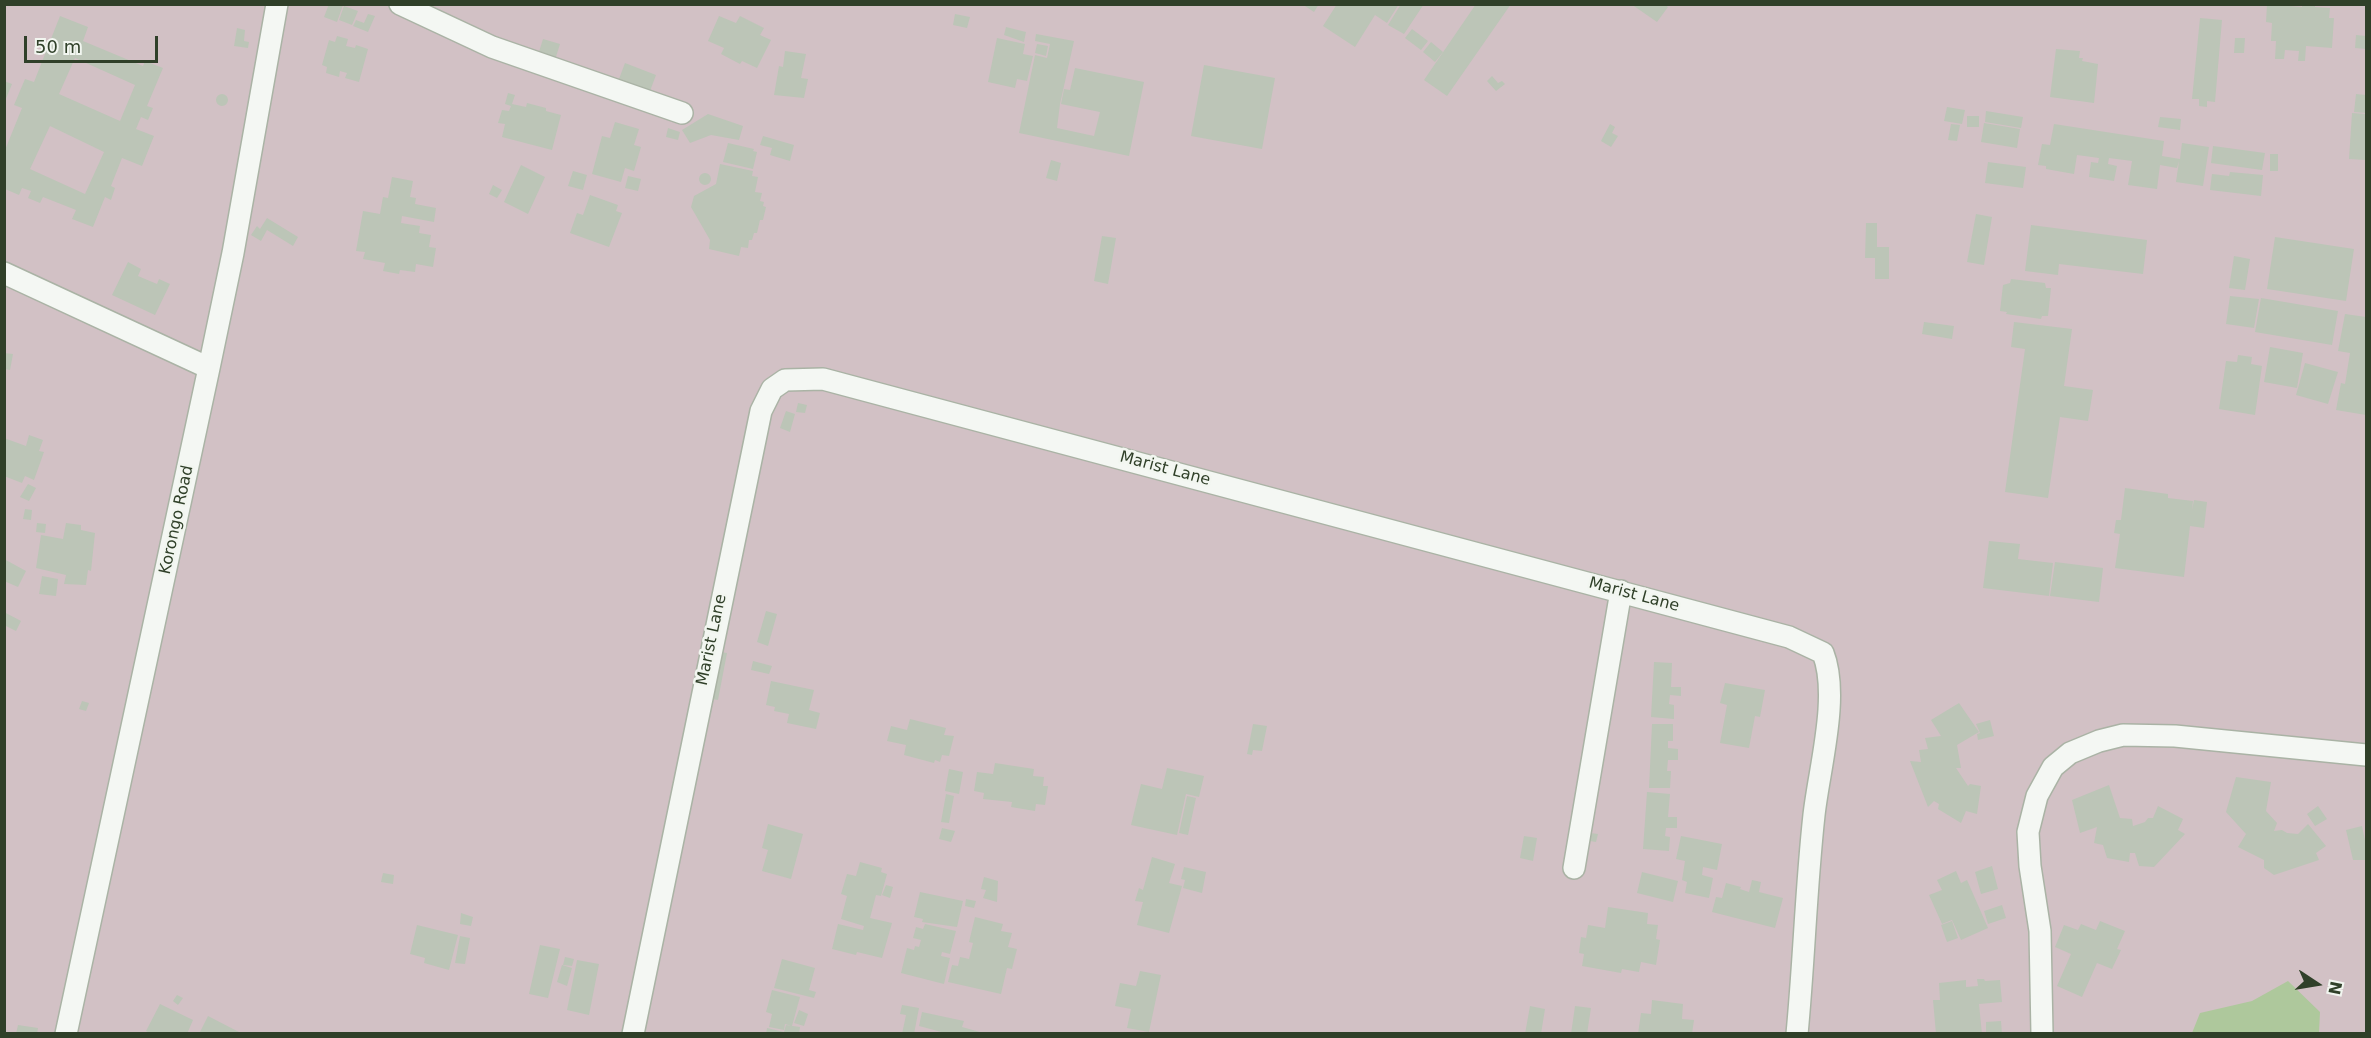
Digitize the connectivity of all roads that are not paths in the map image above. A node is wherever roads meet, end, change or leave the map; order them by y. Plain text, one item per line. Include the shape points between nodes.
1 (277, 4) edge
2 (400, 4) edge
3 (682, 113) dead end
4 (4, 273) edge
5 (209, 368) junction
6 (1621, 591) junction
7 (2367, 755) edge
8 (1574, 868) dead end
9 (66, 1034) edge
10 (633, 1034) edge
11 (1797, 1034) edge
12 (2042, 1034) edge

1 - 5 street, Korongo Road
2 - 3 street via 492,47
4 - 5 street
5 - 9 street, Korongo Road
6 - 8 street
6 - 10 street, Marist Lane via 870,390 824,379 785,380 772,389 761,411
6 - 11 street, Marist Lane via 1789,637 1823,653 1828,664 1829,703 1814,815
7 - 12 street via 2175,736 2123,735 2070,753 2053,767 2037,796 2028,832 2040,931

